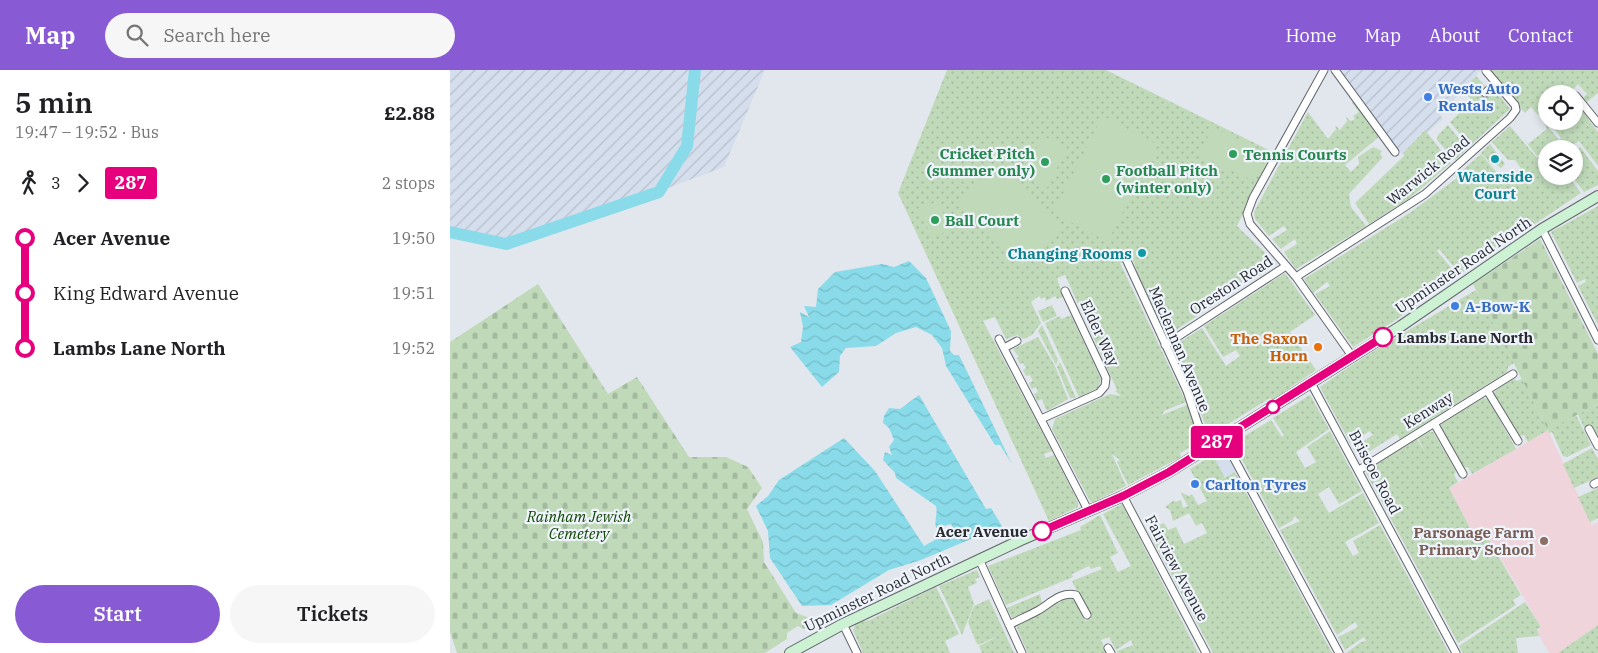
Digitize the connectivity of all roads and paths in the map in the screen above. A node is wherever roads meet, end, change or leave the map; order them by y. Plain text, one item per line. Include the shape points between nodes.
1 (1324, 70) edge
2 (1335, 70) edge
3 (1486, 71) edge
4 (1496, 83) junction
5 (1485, 93) dead end
6 (1583, 105) edge
7 (1598, 123) edge
8 (1395, 152) dead end
9 (1598, 196) edge
10 (1542, 229) junction
11 (1127, 261) dead end
12 (1286, 266) junction
13 (1296, 277) junction
14 (1065, 291) dead end
15 (999, 339) dead end
16 (1598, 340) edge
17 (1017, 341) dead end
18 (1165, 345) junction
19 (1004, 348) junction
20 (1352, 356) junction
21 (1513, 374) dead end
22 (1311, 383) junction
23 (1487, 390) junction
24 (1041, 419) junction
25 (1434, 424) junction
26 (1589, 429) dead end
27 (1223, 438) junction
28 (1518, 441) dead end
29 (1598, 446) edge
30 (1209, 447) junction
31 (1359, 470) junction
32 (1462, 474) dead end
33 (1123, 496) junction
34 (1089, 512) junction
35 (979, 559) junction
36 (1087, 615) dead end
37 (843, 624) junction
38 (1009, 624) junction
39 (790, 653) edge
40 (858, 653) edge
41 (1022, 653) edge
42 (1206, 653) edge
43 (1339, 653) edge
44 (1456, 653) edge

1 - 12 street via 1248,210 1250,224
2 - 8 street
3 - 4 street, Warwick Road
4 - 5 street
4 - 13 street, Warwick Road via 1515,105 1516,110 1510,118 1425,194
6 - 7 street
9 - 10 street, Upminster Road North
10 - 16 street
10 - 20 street, Upminster Road North
11 - 18 street, Maclennan Avenue
12 - 13 street
12 - 18 street, Oreston Road
13 - 20 street
14 - 24 street, Elder Way via 1106,378 1105,386 1099,393
15 - 19 street
17 - 19 street
18 - 30 street, Maclennan Avenue
19 - 24 street
20 - 22 street, Upminster Road North
21 - 23 street, Kenway
22 - 27 street, Upminster Road North
22 - 31 street, Briscoe Road
23 - 25 street, Kenway
23 - 28 street
24 - 34 street
25 - 31 street, Kenway
25 - 32 street
26 - 29 street
27 - 30 street, Upminster Road North
27 - 43 street
30 - 33 street, Upminster Road North
31 - 44 street, Briscoe Road
33 - 34 street, Upminster Road North
33 - 42 street, Fairview Avenue
34 - 35 street, Upminster Road North
35 - 37 street, Upminster Road North
35 - 38 street
36 - 38 street via 1076,595 1069,593
37 - 39 street, Upminster Road North
37 - 40 street
38 - 41 street

